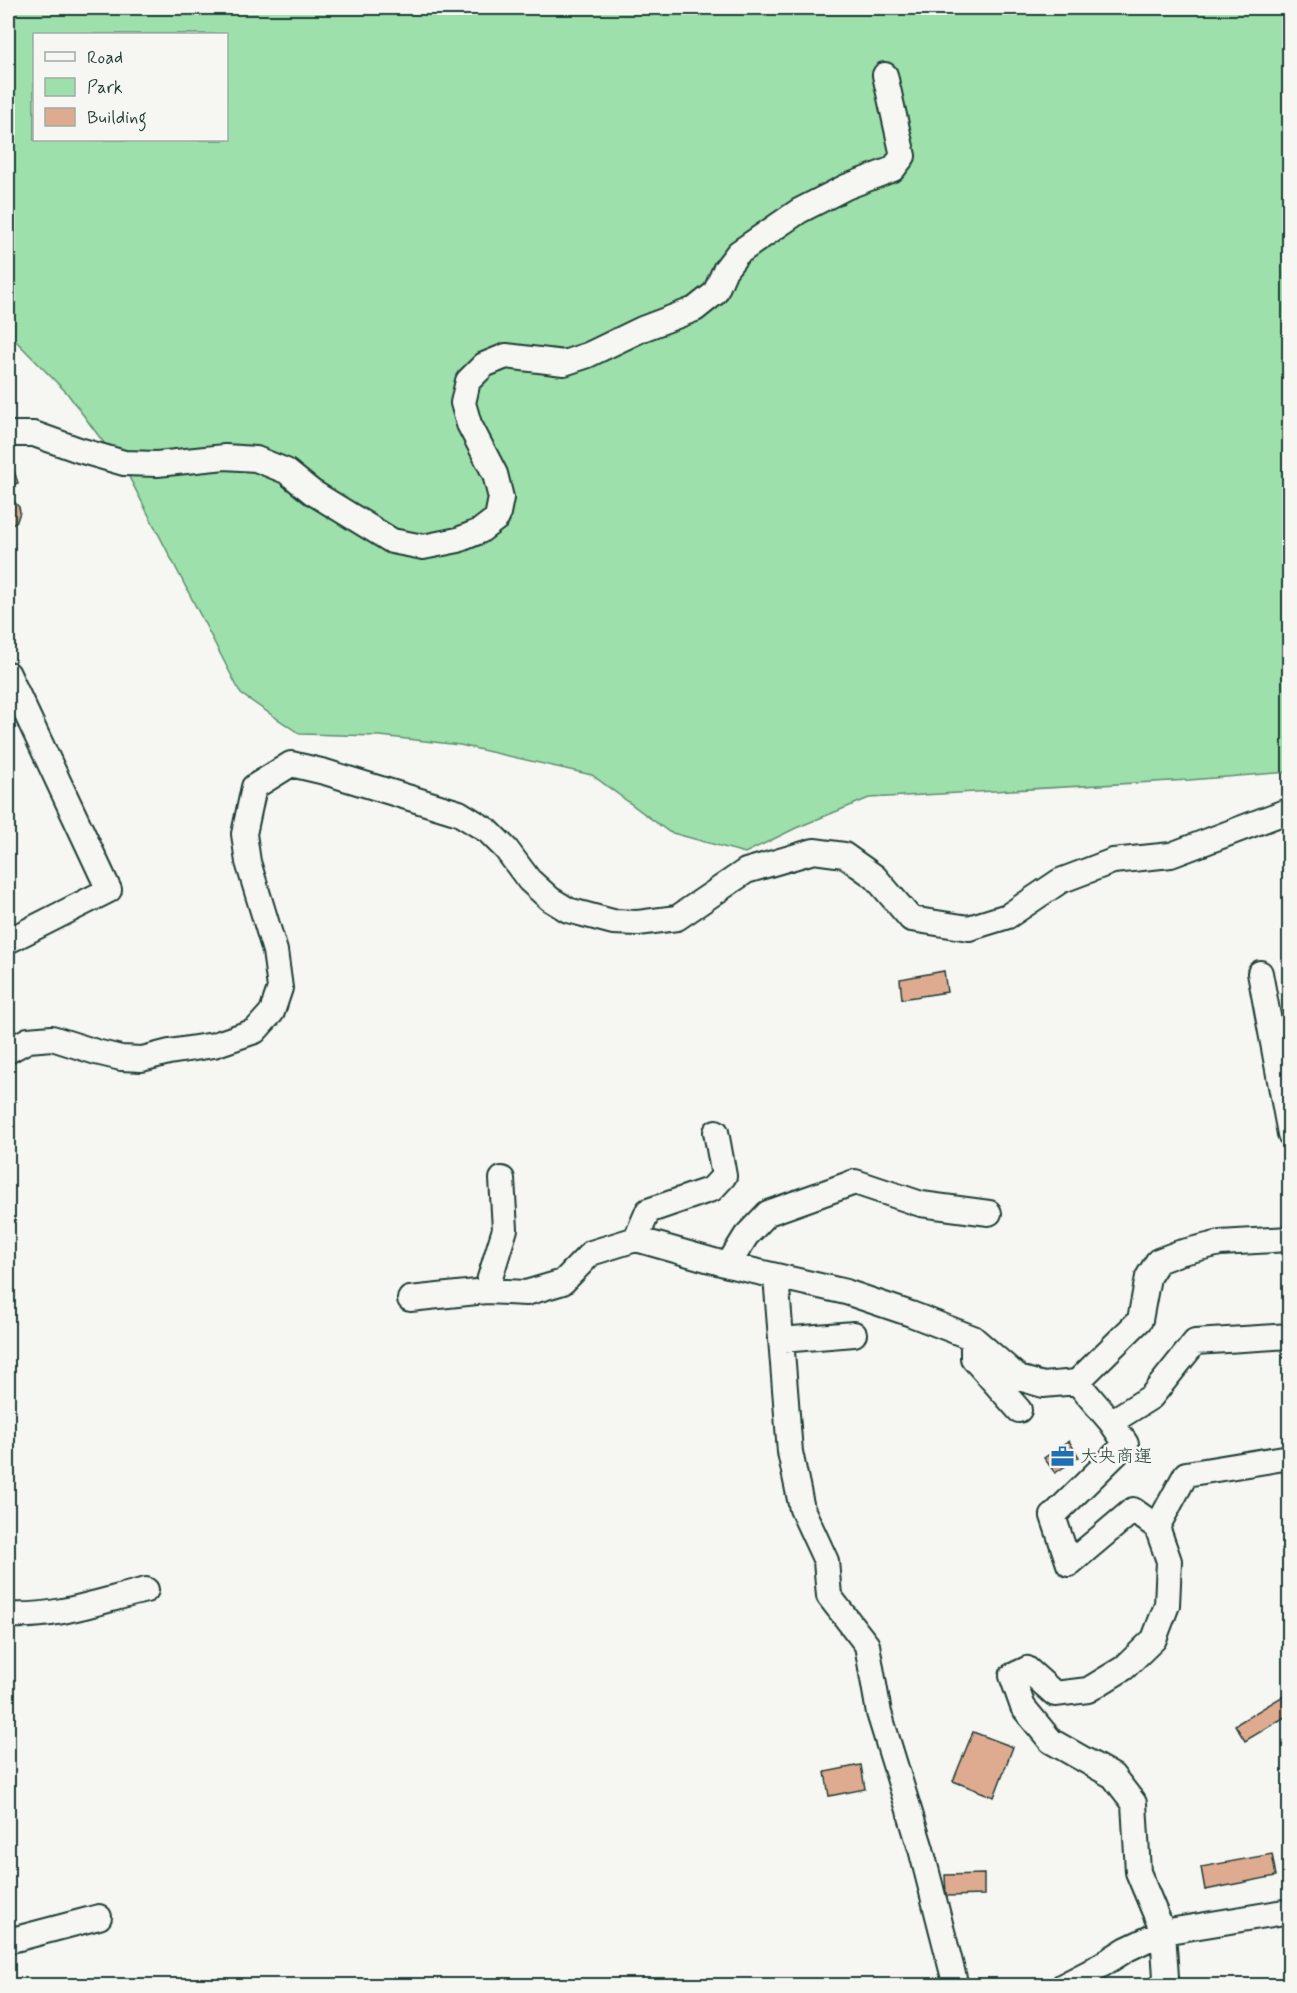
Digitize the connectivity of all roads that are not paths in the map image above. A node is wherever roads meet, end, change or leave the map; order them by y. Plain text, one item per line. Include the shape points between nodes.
1 (885, 75) dead end
2 (8, 434) edge
3 (8, 674) edge
4 (1290, 810) edge
5 (8, 941) edge
6 (1260, 974) dead end
7 (8, 1051) edge
8 (716, 1132) dead end
9 (1290, 1134) edge
10 (502, 1179) dead end
11 (989, 1213) dead end
12 (636, 1239) junction
13 (1290, 1239) edge
14 (728, 1265) junction
15 (776, 1276) junction
16 (486, 1291) junction
17 (410, 1299) dead end
18 (854, 1334) dead end
19 (1290, 1336) edge
20 (973, 1338) junction
21 (781, 1340) junction
22 (1077, 1382) junction
23 (1019, 1410) dead end
24 (1111, 1422) junction
25 (1290, 1457) edge
26 (1157, 1527) junction
27 (146, 1590) dead end
28 (8, 1615) edge
29 (1290, 1911) edge
30 (99, 1917) dead end
31 (1163, 1932) junction
32 (8, 1941) edge
33 (956, 1986) edge
34 (1063, 1986) edge
35 (1162, 1986) edge

1 - 2 street via 903,156 893,169 799,211 738,253 725,270 715,294 695,309 564,363 506,356 484,365 468,381 463,403 469,424 495,474 501,498 497,518 480,531 458,540 423,546 392,541 312,492 286,471 256,459 225,457 124,464 34,434
3 - 5 street via 109,890
4 - 7 street via 1170,855 1113,861 1060,881 1008,916 969,928 911,919 875,877 844,855 813,851 746,872 676,918 613,922 568,910 550,899 488,831 459,813 291,764 254,787 244,834 248,862 275,951 280,988 272,1012 255,1031 214,1045 142,1059 121,1058 52,1038 28,1040
6 - 9 street
8 - 12 street via 724,1176 712,1189 648,1210
10 - 16 street via 505,1229
11 - 14 street via 921,1204 855,1182 768,1213 746,1236
12 - 14 street
12 - 16 street via 591,1253 563,1282 526,1293
13 - 22 street via 1220,1243 1158,1262 1148,1277 1140,1320
14 - 15 street
15 - 20 street via 846,1292
15 - 21 street
16 - 17 street
18 - 21 street
19 - 24 street via 1195,1342 1151,1397
20 - 22 street via 1019,1378 1042,1385
20 - 23 street via 973,1358
21 - 33 street via 790,1452 802,1509 826,1561 829,1596 867,1645 879,1713 921,1849
22 - 24 street
24 - 26 street via 1126,1444 1053,1516 1069,1564 1133,1510
25 - 26 street via 1186,1474
26 - 31 street via 1169,1561 1167,1605 1154,1639 1124,1668 1088,1690 1055,1694 1027,1670 1012,1676 1023,1707 1051,1741 1113,1776 1134,1803 1138,1872
27 - 28 street via 41,1615
29 - 31 street
30 - 32 street
31 - 34 street
31 - 35 street via 1166,1977

